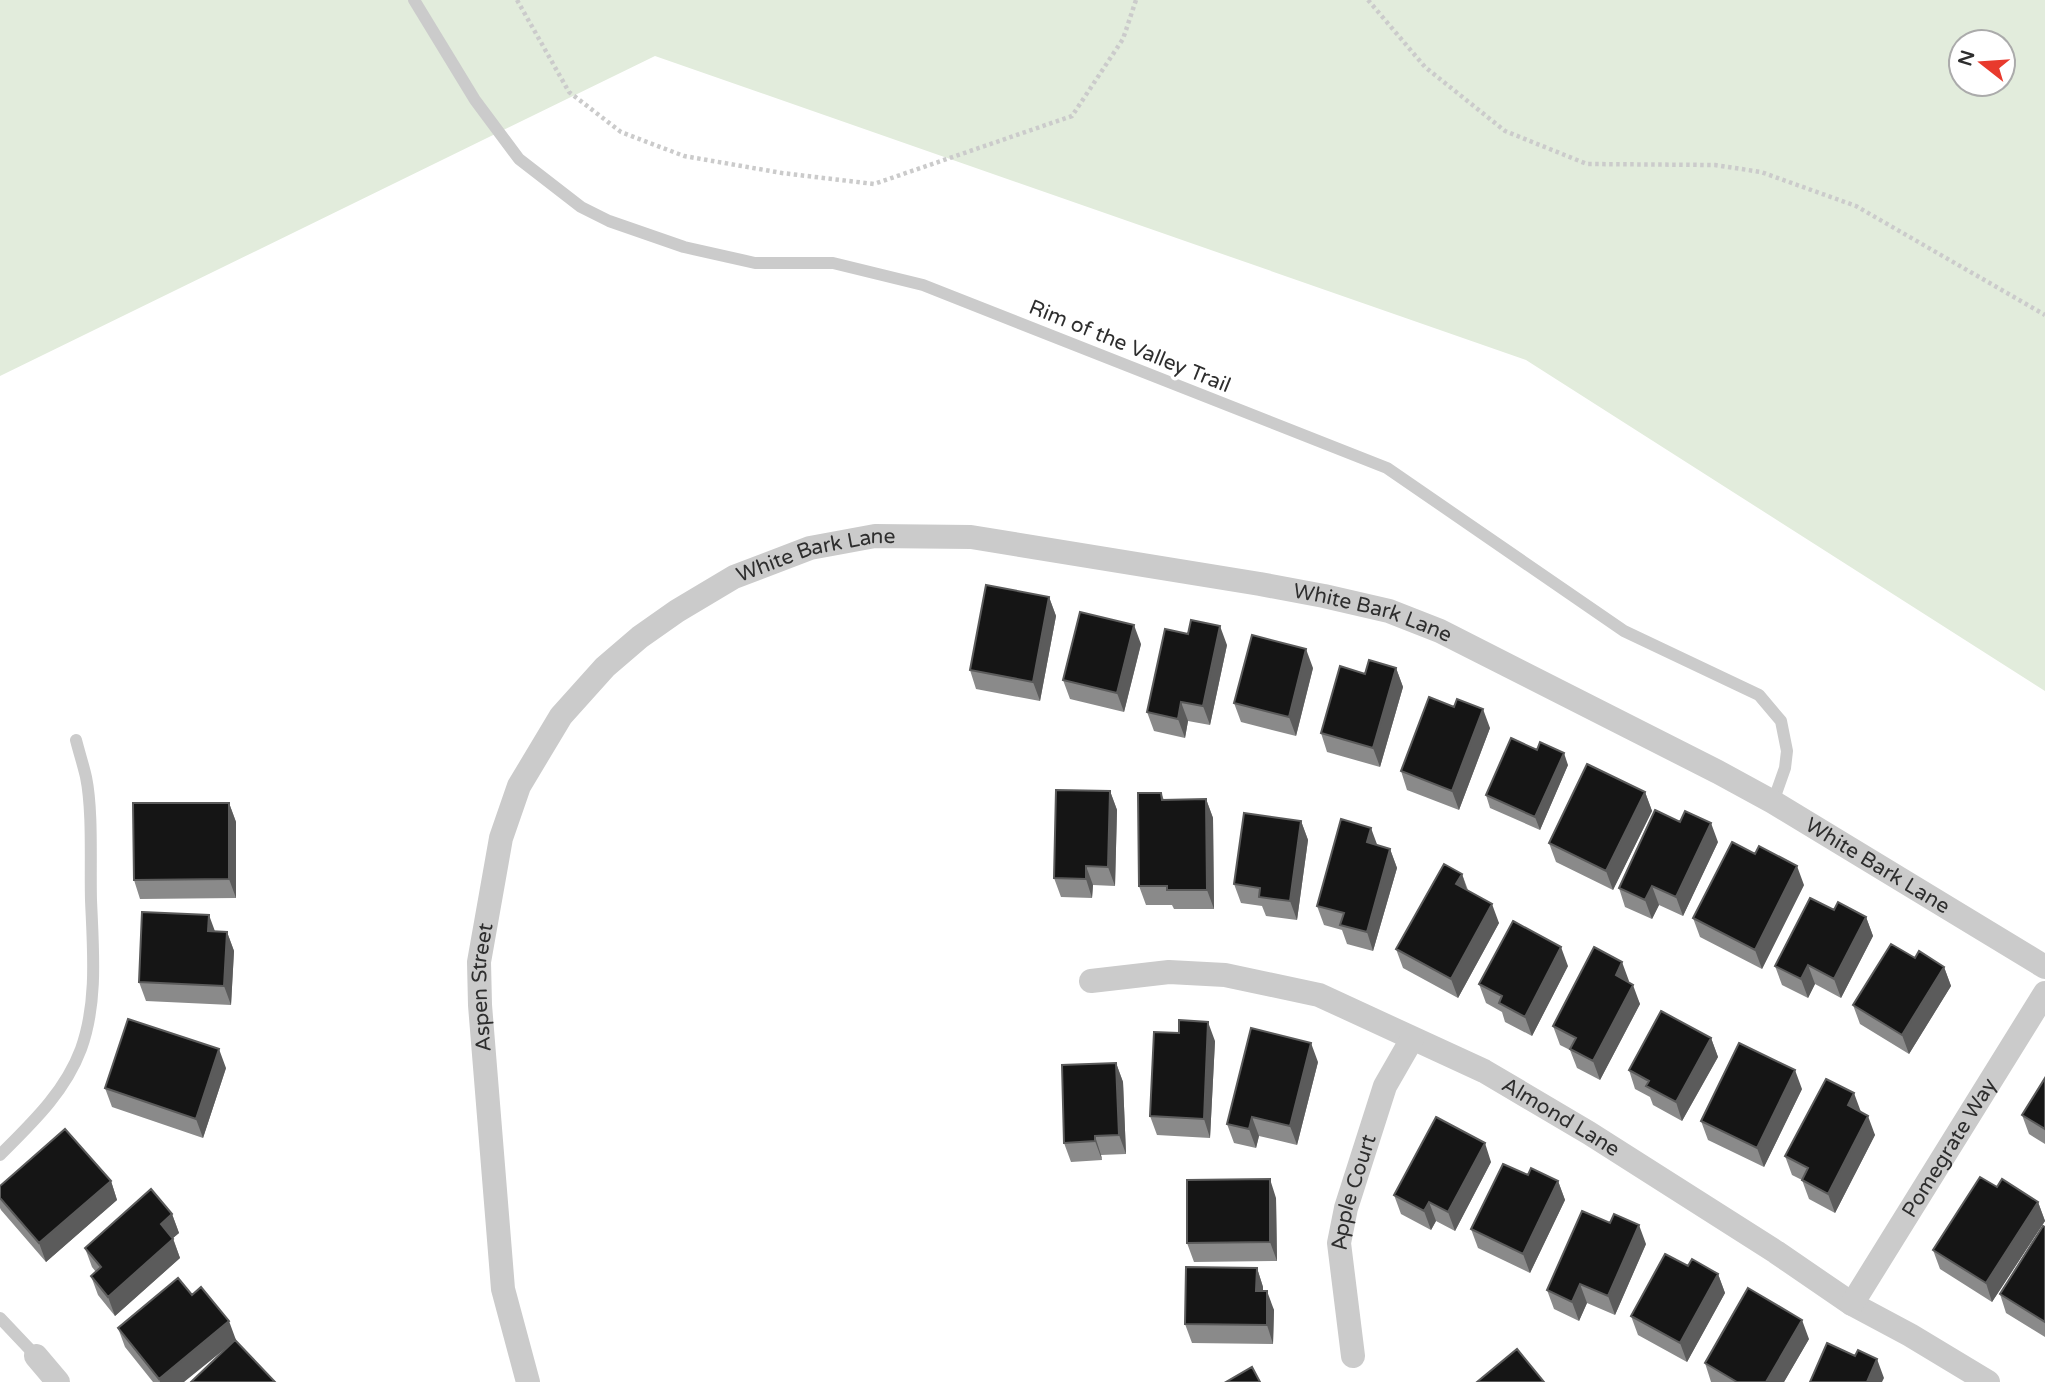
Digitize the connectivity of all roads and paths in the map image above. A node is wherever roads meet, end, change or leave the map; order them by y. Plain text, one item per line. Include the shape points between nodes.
1 (414, 0) edge
2 (517, 0) edge
3 (1136, 0) edge
4 (1368, 0) edge
5 (2045, 315) edge
6 (640, 637) joint
7 (76, 740) dead end
8 (1773, 802) junction
9 (2045, 967) edge
10 (1091, 981) dead end
11 (2045, 993) edge
12 (1412, 1039) junction
13 (0, 1155) edge
14 (1852, 1304) junction
15 (0, 1318) edge
16 (36, 1356) joint
17 (1353, 1356) dead end
18 (58, 1382) edge
19 (528, 1382) edge
20 (1988, 1382) edge

1 - 8 lane, Rim of the Valley Trail via 475,100 519,159 581,207 684,247 755,263 834,263 923,285 1387,468 1624,631 1759,695 1781,721 1787,751
2 - 3 path via 569,92 621,132 684,156 874,184 1072,116 1123,39
4 - 5 path via 1424,67 1505,131 1587,164 1715,165 1761,172 1856,206
6 - 8 street, White Bark Lane via 734,577 810,548 875,536 971,537 1286,589 1389,611 1440,631
6 - 19 street, Aspen Street via 605,667 561,716 519,786 500,838 483,935 480,1004 503,1289
7 - 13 lane via 87,779 89,813 91,1011 80,1050 61,1088
8 - 9 street, White Bark Lane
10 - 12 street, Almond Lane via 1169,972 1225,975 1319,995
11 - 14 street, Pomegrate Way
12 - 14 street, Almond Lane via 1484,1072 1589,1133
12 - 17 street, Apple Court via 1385,1086 1339,1243
14 - 20 street, Almond Lane
15 - 16 lane
16 - 18 street

